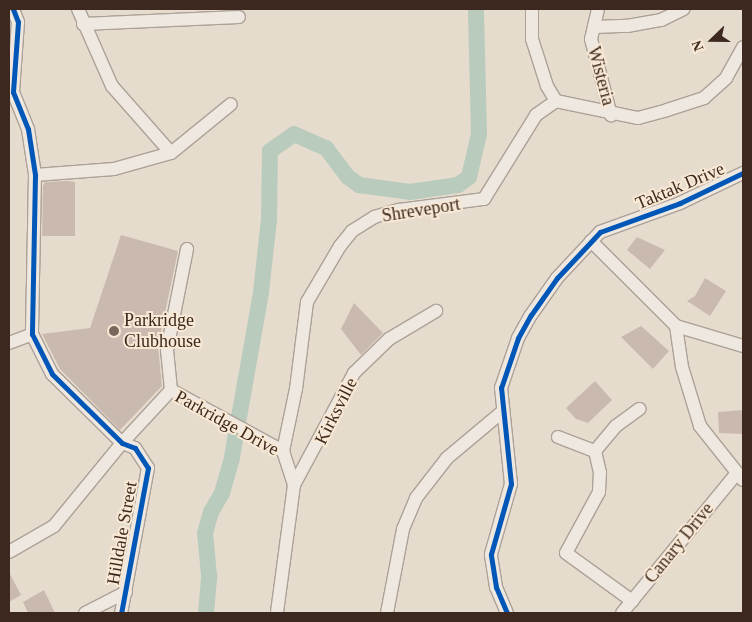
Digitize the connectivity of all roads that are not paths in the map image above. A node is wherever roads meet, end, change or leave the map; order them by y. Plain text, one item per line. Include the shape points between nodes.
1 (13, 9) edge
2 (78, 9) edge
3 (532, 9) edge
4 (598, 9) edge
5 (684, 9) edge
6 (239, 17) dead end
7 (83, 24) junction
8 (594, 27) junction
9 (743, 48) edge
10 (556, 100) junction
11 (231, 104) dead end
12 (611, 115) junction
13 (171, 153) junction
14 (35, 174) junction
15 (743, 174) edge
16 (591, 241) junction
17 (187, 249) dead end
18 (436, 311) dead end
19 (676, 326) junction
20 (699, 333) junction
21 (32, 334) junction
22 (9, 343) edge
23 (743, 346) edge
24 (681, 361) junction
25 (172, 390) junction
26 (638, 409) dead end
27 (502, 412) junction
28 (558, 437) dead end
29 (122, 443) junction
30 (283, 451) junction
31 (595, 451) junction
32 (740, 477) edge
33 (294, 485) junction
34 (9, 552) edge
35 (126, 592) junction
36 (632, 601) junction
37 (84, 613) edge
38 (121, 613) edge
39 (276, 613) edge
40 (387, 613) edge
41 (508, 613) edge
42 (622, 613) edge

1 - 14 street, Hilldale Street via 18,22 13,92 28,130
2 - 7 street
3 - 10 street via 532,39 547,86
4 - 8 street, Wisteria
5 - 8 street via 652,22
6 - 7 street
7 - 13 street via 112,86
8 - 12 street, Wisteria via 591,39
9 - 12 street via 726,78 704,98 638,118
10 - 12 street
10 - 30 street, Shreveport via 536,115 484,199 399,210 374,217 352,231 340,246 307,302 296,389
11 - 13 street
13 - 14 street via 114,169
14 - 21 street, Hilldale Street
15 - 16 street, Taktak Drive via 680,203 600,232
16 - 19 street
16 - 27 street, Taktak Drive via 557,278 518,338 502,388
17 - 25 street via 167,350
18 - 33 street, Kirksville via 389,339 354,373
19 - 20 street
19 - 24 street
20 - 23 street
20 - 24 street via 687,344
21 - 22 street
21 - 29 street, Hilldale Street via 52,374
24 - 32 street via 700,426
25 - 29 street, Parkridge Drive
25 - 30 street, Parkridge Drive via 221,420
26 - 31 street via 616,426
27 - 40 street via 447,458 416,498 403,529
27 - 41 street, Taktak Drive via 511,484 491,554 496,587
28 - 31 street
29 - 34 street, Parkridge Drive via 54,526
29 - 35 street, Hilldale Street via 135,448 148,468
30 - 33 street, Parkridge Drive
31 - 36 street via 600,472 599,492 566,553
32 - 36 street, Canary Drive
33 - 39 street, Parkridge Drive
35 - 37 street
35 - 38 street, Hilldale Street
36 - 42 street, Canary Drive

